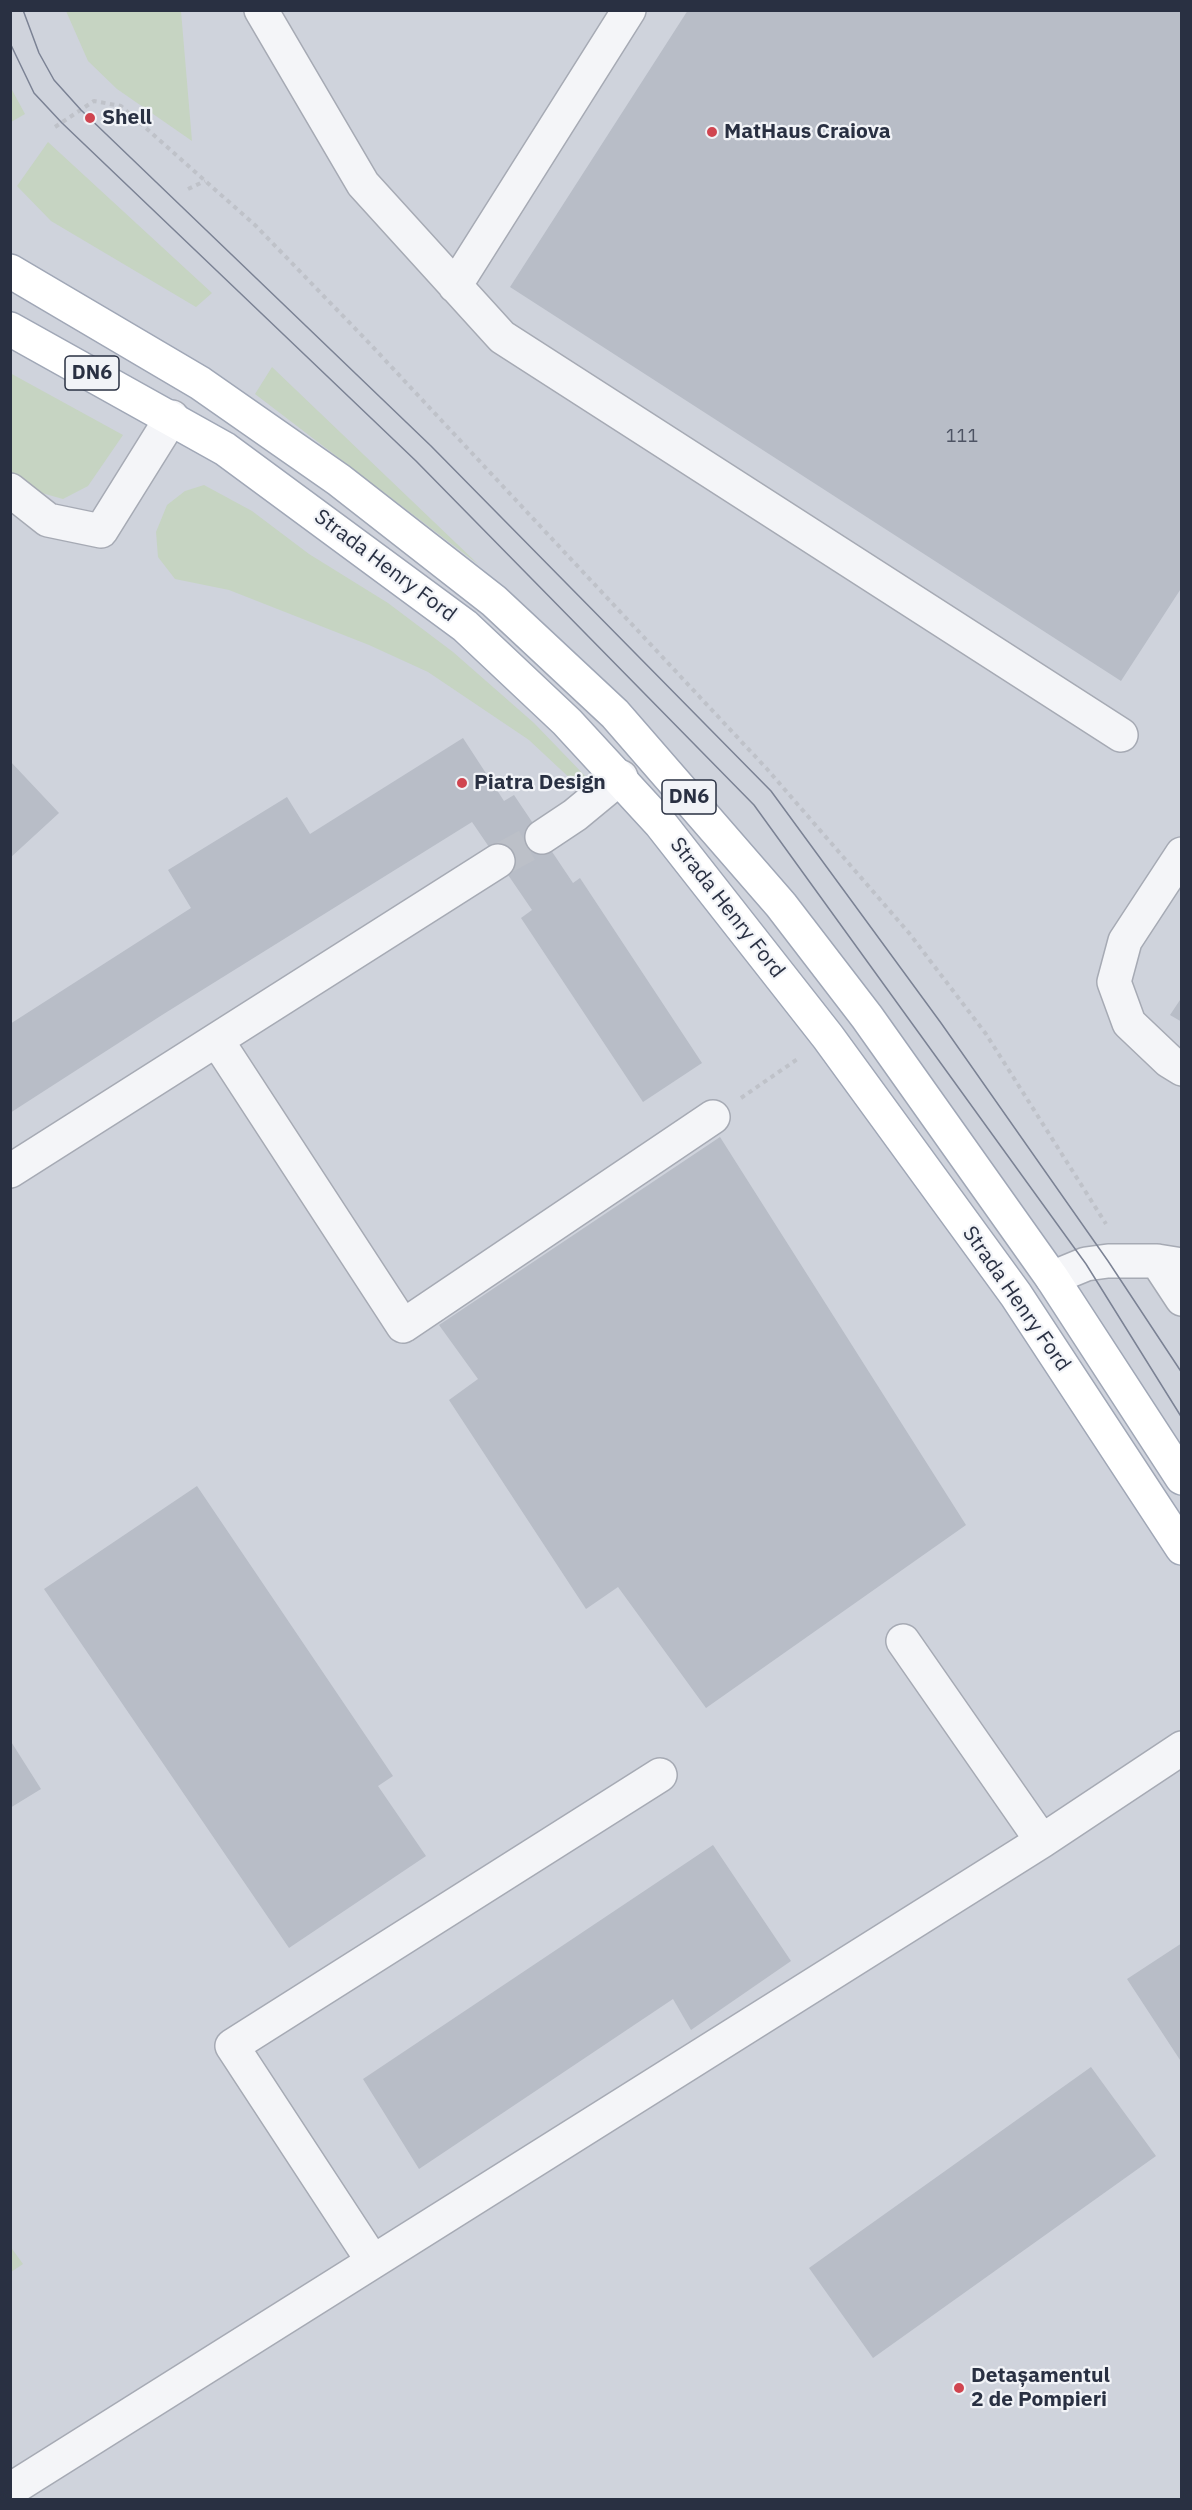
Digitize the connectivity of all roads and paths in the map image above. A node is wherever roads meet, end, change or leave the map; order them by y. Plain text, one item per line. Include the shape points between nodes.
1 (261, 10) edge
2 (629, 10) edge
3 (55, 128) dead end
4 (205, 181) junction
5 (188, 189) dead end
6 (17, 272) edge
7 (455, 286) junction
8 (10, 329) edge
9 (172, 417) junction
10 (10, 490) edge
11 (1121, 735) dead end
12 (621, 777) junction
13 (542, 837) tunnel mouth
14 (1182, 854) edge
15 (498, 861) tunnel mouth
16 (828, 1037) junction
17 (218, 1042) junction
18 (1182, 1069) edge
19 (713, 1117) joint
20 (10, 1172) edge
21 (1156, 1262) edge
22 (1052, 1278) junction
23 (1182, 1299) edge
24 (1182, 1478) edge
25 (1182, 1548) edge
26 (903, 1641) dead end
27 (1182, 1748) edge
28 (660, 1775) dead end
29 (1042, 1841) junction
30 (372, 2260) junction
31 (10, 2490) edge

1 - 7 street via 363,184
2 - 7 street
3 - 4 path via 94,101 121,106
4 - 5 path
4 - 21 path via 256,226 371,345 767,769 909,933
6 - 22 main road, Strada Henry Ford / DN6 via 200,383 329,473 494,601 615,714 781,905 867,1017
7 - 11 street via 502,337
8 - 9 main road, Strada Henry Ford / DN6
9 - 10 street via 101,531 48,520
9 - 12 main road, Strada Henry Ford / DN6 via 271,482 465,626
12 - 13 street
12 - 16 main road, Strada Henry Ford / DN6
14 - 18 street via 1125,941 1114,982 1129,1023
15 - 17 street
16 - 19 path
16 - 25 main road, Strada Henry Ford / DN6 via 1016,1295
17 - 19 street via 403,1326
17 - 20 street
21 - 22 street via 1086,1264
21 - 23 street
22 - 24 main road, Strada Henry Ford / DN6
26 - 29 street
27 - 29 street
28 - 30 street via 231,2046
29 - 30 street
30 - 31 street

